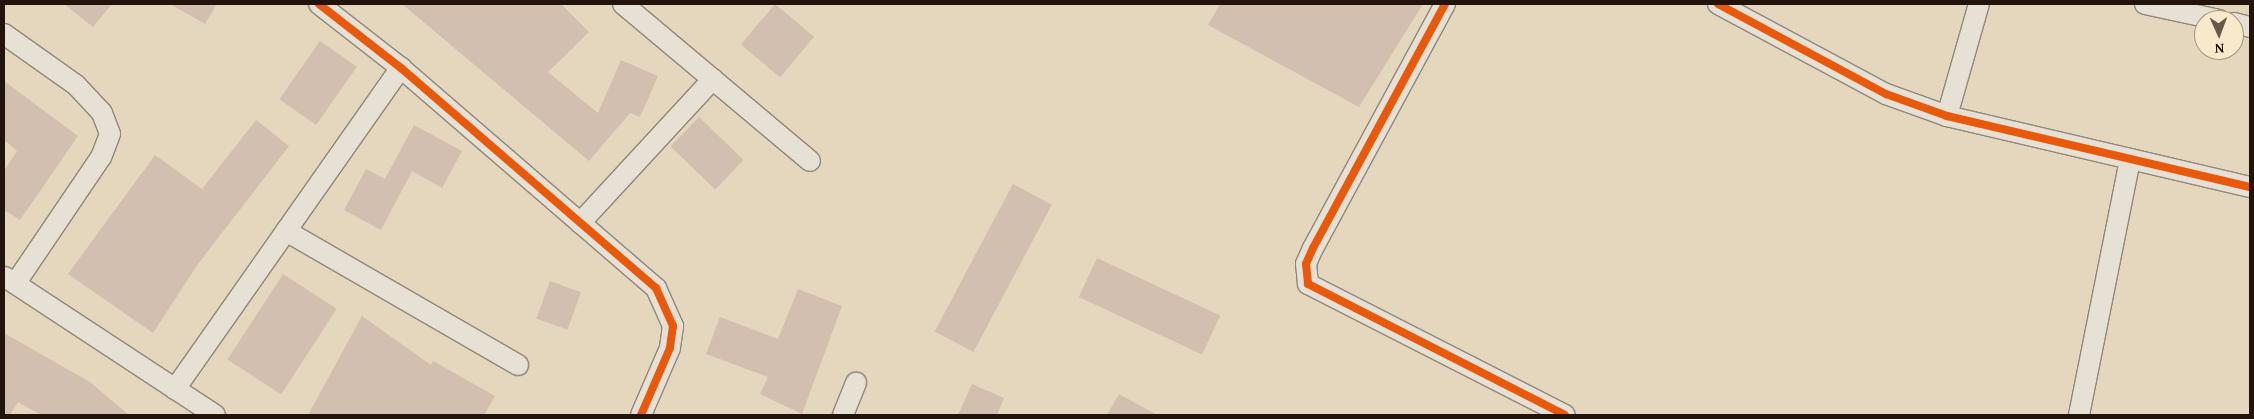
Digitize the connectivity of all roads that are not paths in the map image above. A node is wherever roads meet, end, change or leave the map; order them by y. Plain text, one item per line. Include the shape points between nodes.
1 (319, 4) edge
2 (624, 4) edge
3 (1445, 4) edge
4 (1718, 4) edge
5 (1979, 4) edge
6 (2145, 4) edge
7 (2194, 15) edge
8 (4, 34) edge
9 (400, 68) junction
10 (713, 78) junction
11 (1947, 116) junction
12 (2130, 159) junction
13 (810, 161) dead end
14 (2250, 187) edge
15 (580, 222) junction
16 (286, 231) junction
17 (9, 280) edge
18 (518, 366) dead end
19 (856, 383) dead end
20 (176, 389) junction
21 (216, 415) edge
22 (641, 415) edge
23 (843, 415) edge
24 (1565, 415) edge
25 (2079, 415) edge

1 - 9 street
2 - 10 street
3 - 24 street via 1313,248 1306,264 1308,284
4 - 11 street via 1886,94
5 - 11 street
6 - 7 street
8 - 17 street via 76,85 102,113 110,134 101,157
9 - 15 street
9 - 16 street
10 - 13 street
10 - 15 street
11 - 12 street
12 - 14 street
12 - 25 street
15 - 22 street via 656,288 673,326 670,348
16 - 18 street
16 - 20 street
17 - 20 street
19 - 23 street
20 - 21 street

